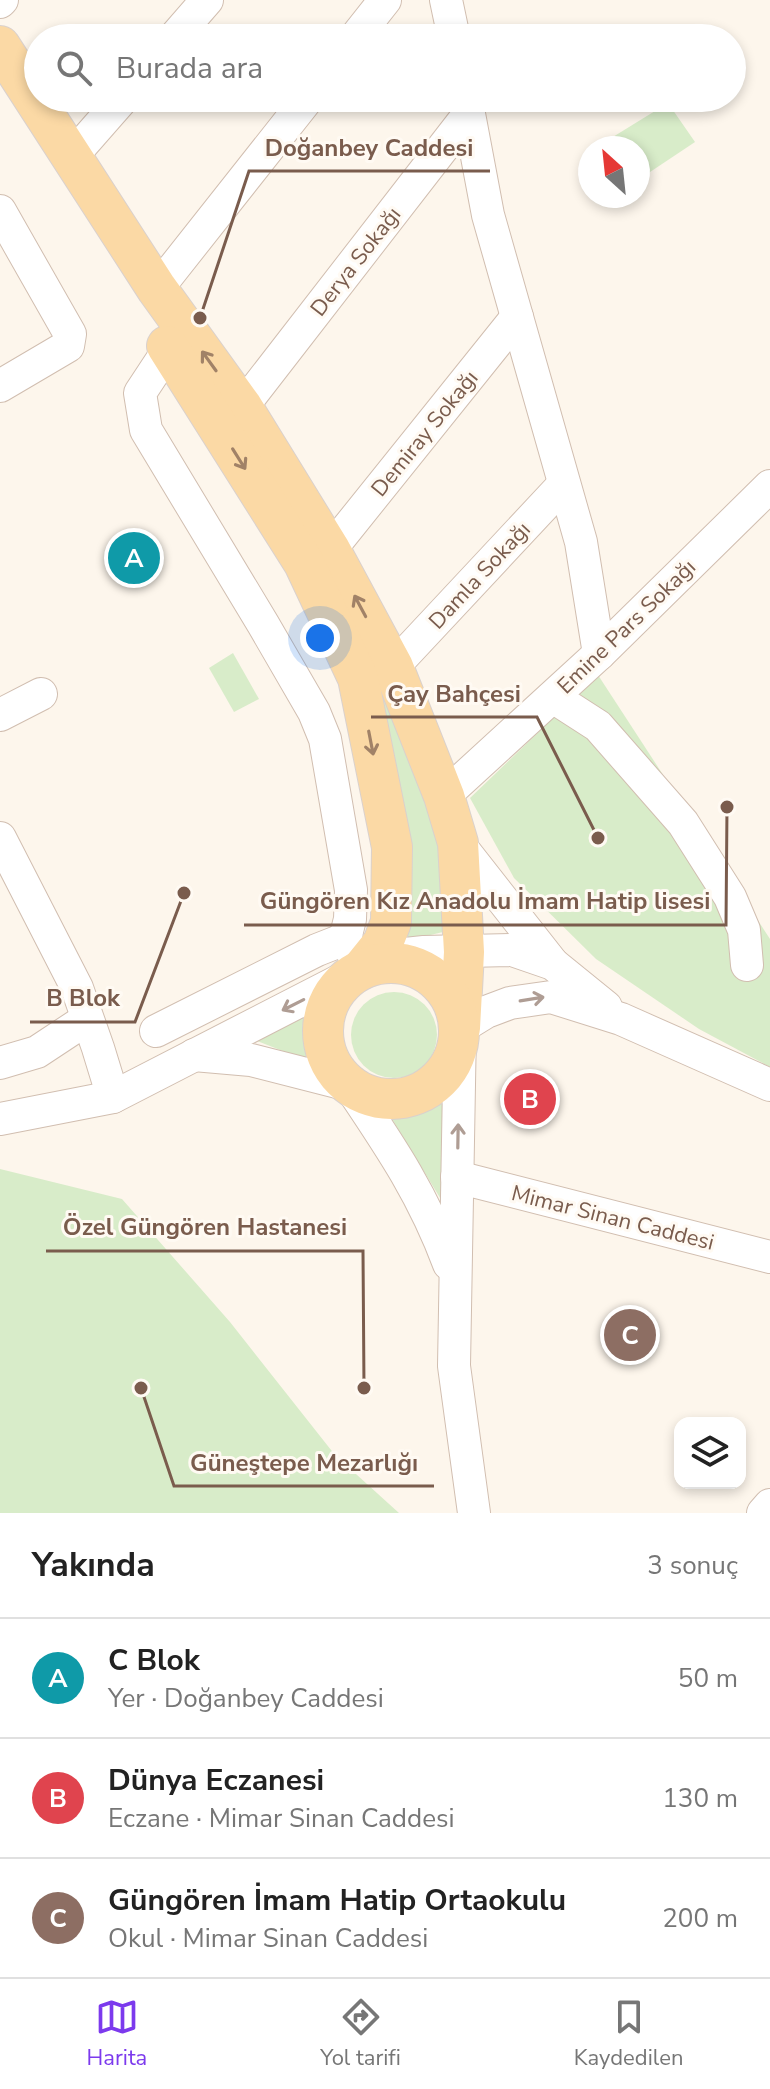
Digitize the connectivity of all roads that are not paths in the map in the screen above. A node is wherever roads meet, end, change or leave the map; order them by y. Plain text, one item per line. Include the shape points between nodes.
1 (207, 0) edge
2 (385, 0) edge
3 (446, 0) edge
4 (186, 24) edge
5 (366, 24) edge
6 (451, 24) edge
7 (0, 46) edge
8 (24, 82) edge
9 (0, 88) edge
10 (44, 112) edge
11 (111, 112) edge
12 (297, 112) edge
13 (463, 112) edge
14 (468, 112) edge
15 (73, 155) junction
16 (0, 211) edge
17 (157, 289) junction
18 (517, 317) junction
19 (169, 349) junction
20 (0, 386) edge
21 (242, 407) junction
22 (564, 484) junction
23 (770, 486) edge
24 (330, 550) junction
25 (599, 654) junction
26 (393, 667) junction
27 (41, 694) dead end
28 (553, 697) junction
29 (0, 715) edge
30 (444, 796) junction
31 (0, 838) edge
32 (458, 843) junction
33 (464, 952) junction
34 (353, 954) junction
35 (553, 964) junction
36 (747, 965) dead end
37 (87, 1019) junction
38 (621, 1019) junction
39 (460, 1028) junction
40 (156, 1031) dead end
41 (194, 1055) junction
42 (0, 1063) edge
43 (349, 1085) junction
44 (770, 1085) edge
45 (113, 1097) junction
46 (0, 1119) edge
47 (457, 1177) junction
48 (770, 1257) edge
49 (455, 1298) junction
50 (770, 1505) edge
51 (474, 1513) edge
52 (763, 1513) edge

1 - 4 street
2 - 5 street
3 - 6 street
7 - 8 main road
9 - 19 main road
10 - 15 main road
11 - 15 street
12 - 17 street
13 - 21 street, Derya Sokağı
14 - 18 street via 488,215
15 - 17 main road
16 - 20 street via 70,334 68,346
21 -> 17 main road
18 - 22 street
18 - 24 street, Demiray Sokağı
19 - 34 street via 140,393 146,430 314,712 325,739 351,890
19 -> 34 main road via 304,563 358,678 392,847 391,922 383,943
21 - 24 main road
22 - 25 street via 581,542
22 - 26 street, Damla Sokağı
23 - 25 street, Emine Pars Sokağı
26 -> 24 main road
25 - 28 street, Emine Pars Sokağı
26 - 30 main road
27 - 29 street
28 - 30 street, Emine Pars Sokağı
28 - 36 street via 598,726 683,823 730,897 744,930
30 - 32 main road
31 - 37 street via 77,988
32 - 33 main road
32 - 35 street
33 - 34 street
33 - 35 street via 512,950
33 - 39 main road
34 - 39 main road via 430,974 447,990
34 - 40 street via 317,950
34 -> 41 street
34 - 43 main road via 323,1024 325,1047
35 - 38 street
37 - 42 street via 37,1052
37 - 45 street
39 -> 38 street via 510,1003 551,997
38 - 44 street
39 - 43 main road via 458,1049 433,1086 391,1100
47 -> 39 street
41 - 43 street via 251,1060
41 - 45 street
43 - 49 street via 429,1213 449,1263
45 - 46 street
47 - 48 street, Mimar Sinan Caddesi
47 - 49 street
49 - 51 street via 454,1366
50 - 52 street

